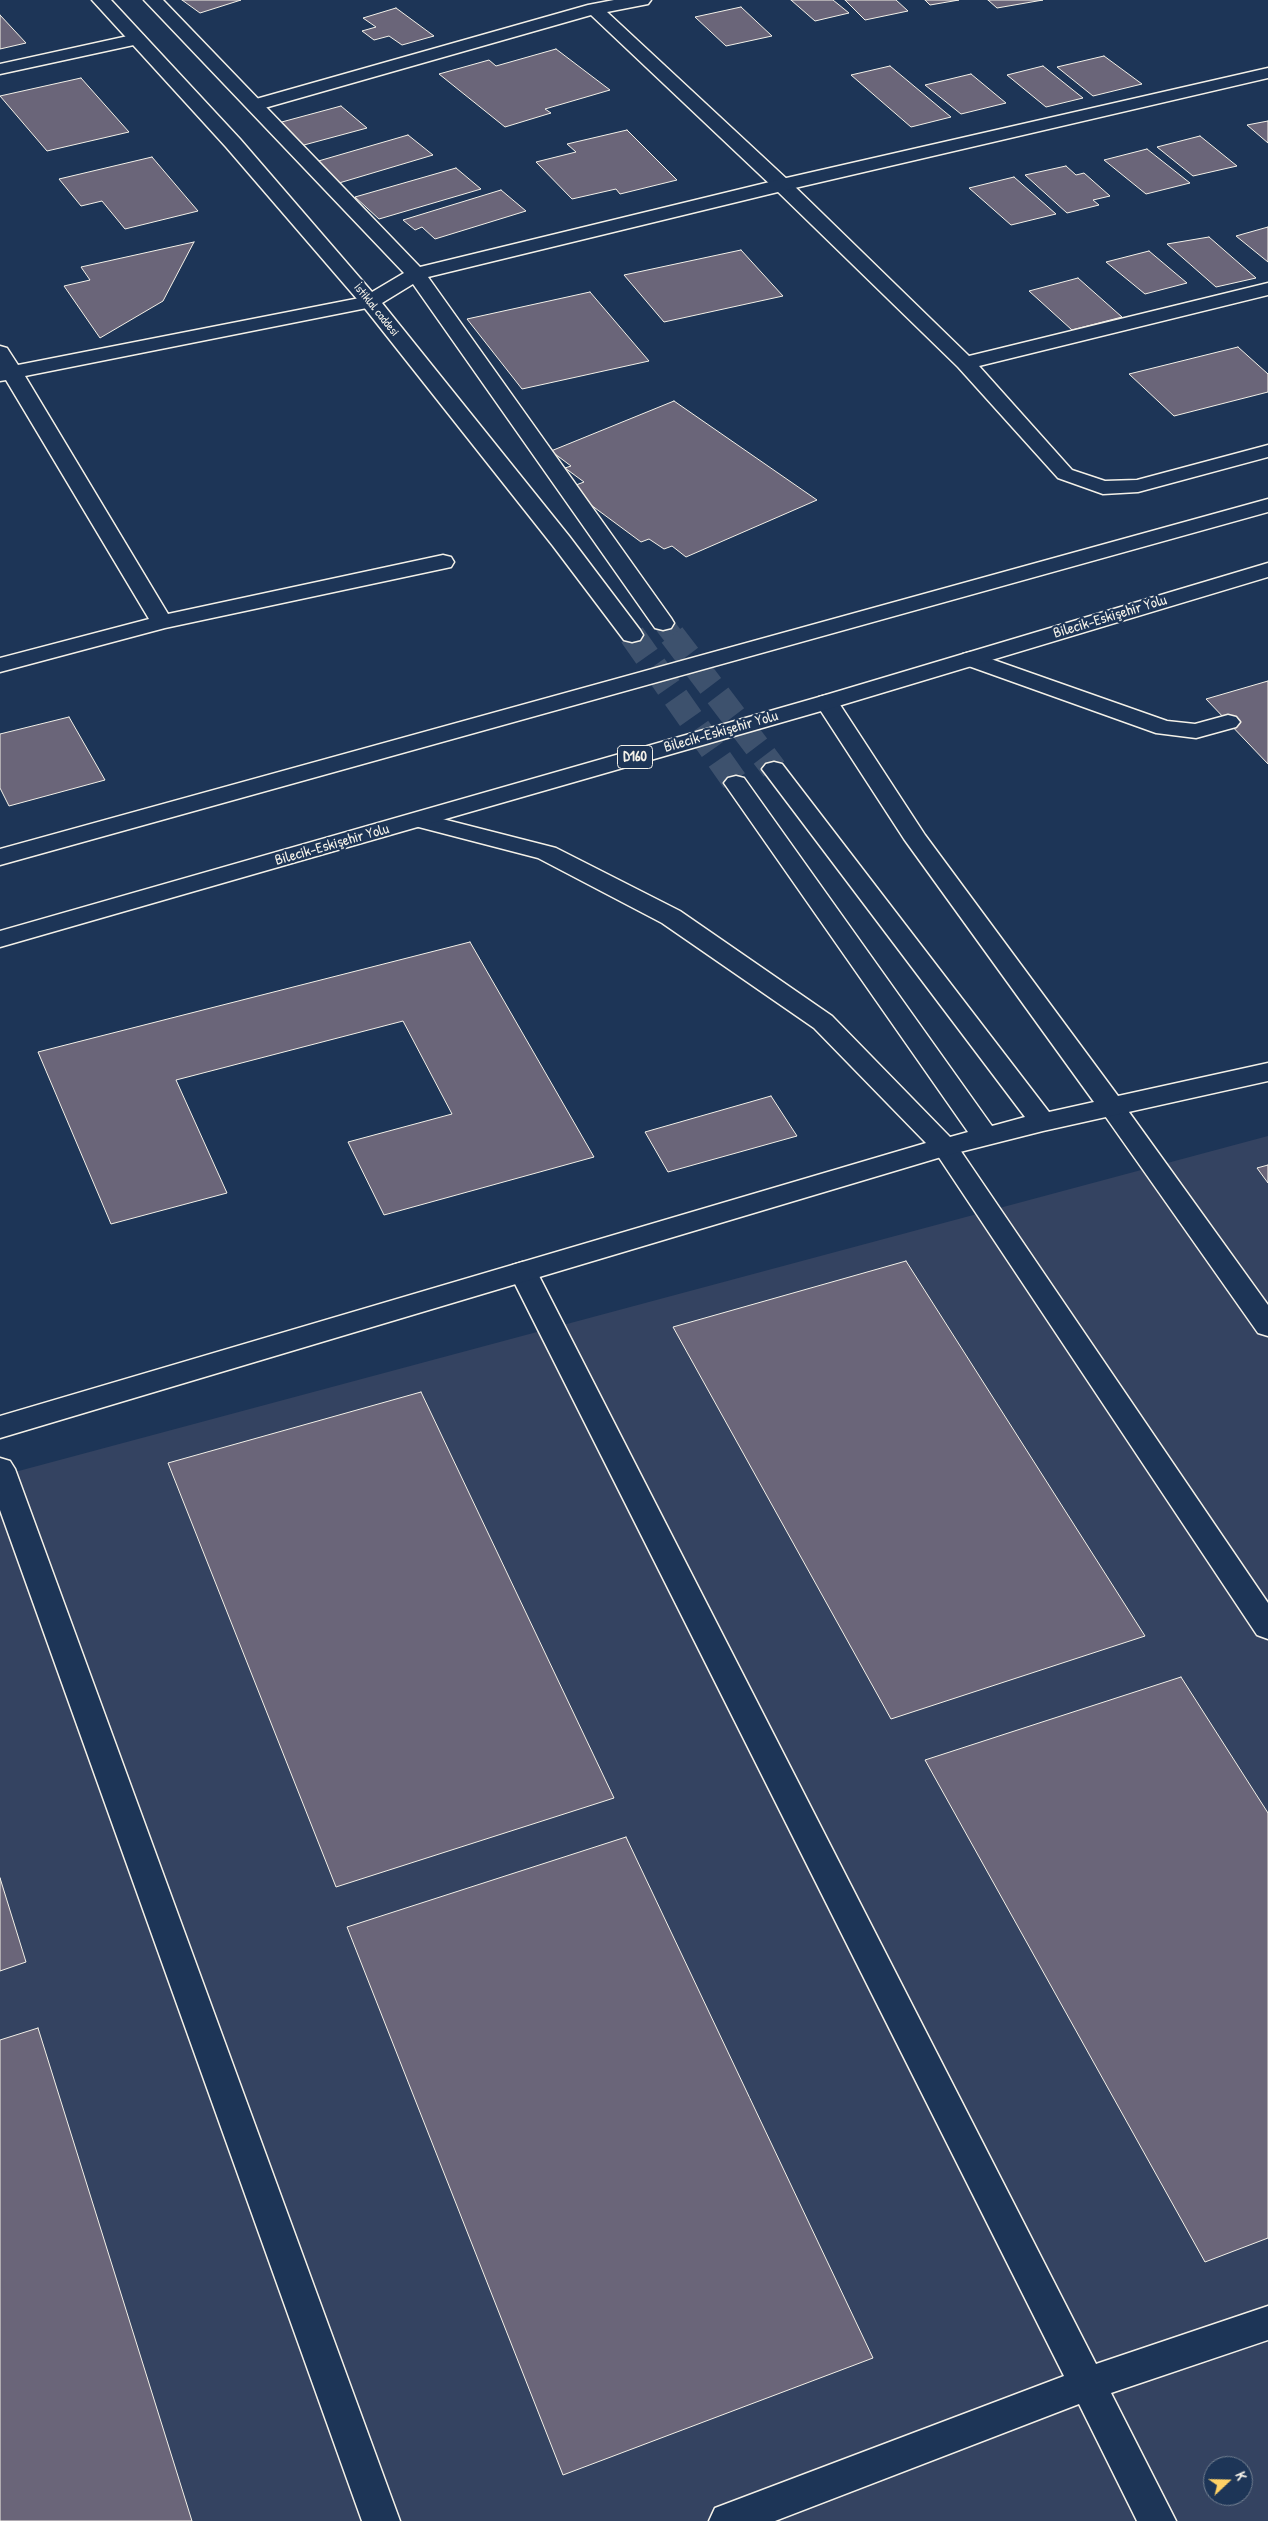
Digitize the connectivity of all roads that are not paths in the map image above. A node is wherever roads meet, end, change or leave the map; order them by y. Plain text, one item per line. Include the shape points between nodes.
1 (102, 0) edge
2 (153, 0) edge
3 (642, 0) edge
4 (594, 9) junction
5 (137, 39) junction
6 (0, 69) edge
7 (1268, 73) edge
8 (255, 105) junction
9 (782, 185) junction
10 (416, 274) junction
11 (1268, 289) edge
12 (370, 302) junction
13 (0, 352) edge
14 (965, 363) junction
15 (6, 373) edge
16 (1268, 451) edge
17 (1268, 505) edge
18 (443, 562) dead end
19 (1268, 570) edge
20 (162, 622) junction
21 (663, 622) tunnel mouth
22 (632, 635) tunnel mouth
23 (971, 658) junction
24 (0, 665) edge
25 (827, 702) junction
26 (1228, 722) dead end
27 (774, 769) tunnel mouth
28 (736, 783) tunnel mouth
29 (419, 820) junction
30 (0, 857) edge
31 (0, 939) edge
32 (1268, 1072) edge
33 (1112, 1107) junction
34 (1043, 1122) junction
35 (985, 1136) junction
36 (945, 1147) junction
37 (523, 1272) junction
38 (1268, 1326) edge
39 (0, 1427) edge
40 (0, 1469) edge
41 (1268, 1627) edge
42 (1268, 2323) edge
43 (1087, 2384) junction
44 (381, 2521) edge
45 (728, 2521) edge
46 (1157, 2521) edge

1 - 5 street, İstiklal caddesi
2 - 8 street
3 - 4 street
4 - 8 street
4 - 9 street
5 - 6 street
5 - 12 street, İstiklal caddesi via 233,143
7 - 9 street
8 - 10 street
9 - 10 street
9 - 14 street
10 - 12 street
10 - 21 street
11 - 14 street
12 - 15 street
12 - 22 street, İstiklal caddesi
13 - 15 street
14 - 16 street via 1065,474 1103,488 1138,486
15 - 20 street
17 - 30 street
18 - 20 street
19 - 23 street, Bilecik-Eskişehir Yolu / D160
20 - 24 street
23 - 25 street, Bilecik-Eskişehir Yolu / D160
23 - 26 street via 1164,728 1196,731
25 - 29 street, Bilecik-Eskişehir Yolu / D160
25 - 33 street via 916,839
27 - 34 street
28 - 35 street
29 - 31 street, Bilecik-Eskişehir Yolu / D160
29 - 36 street via 547,853 671,917 823,1022
32 - 33 street
33 - 34 street
33 - 38 street
34 - 35 street
35 - 36 street
36 - 37 street
36 - 41 street
37 - 39 street
37 - 43 street
40 - 44 street
42 - 43 street
43 - 45 street
43 - 46 street

